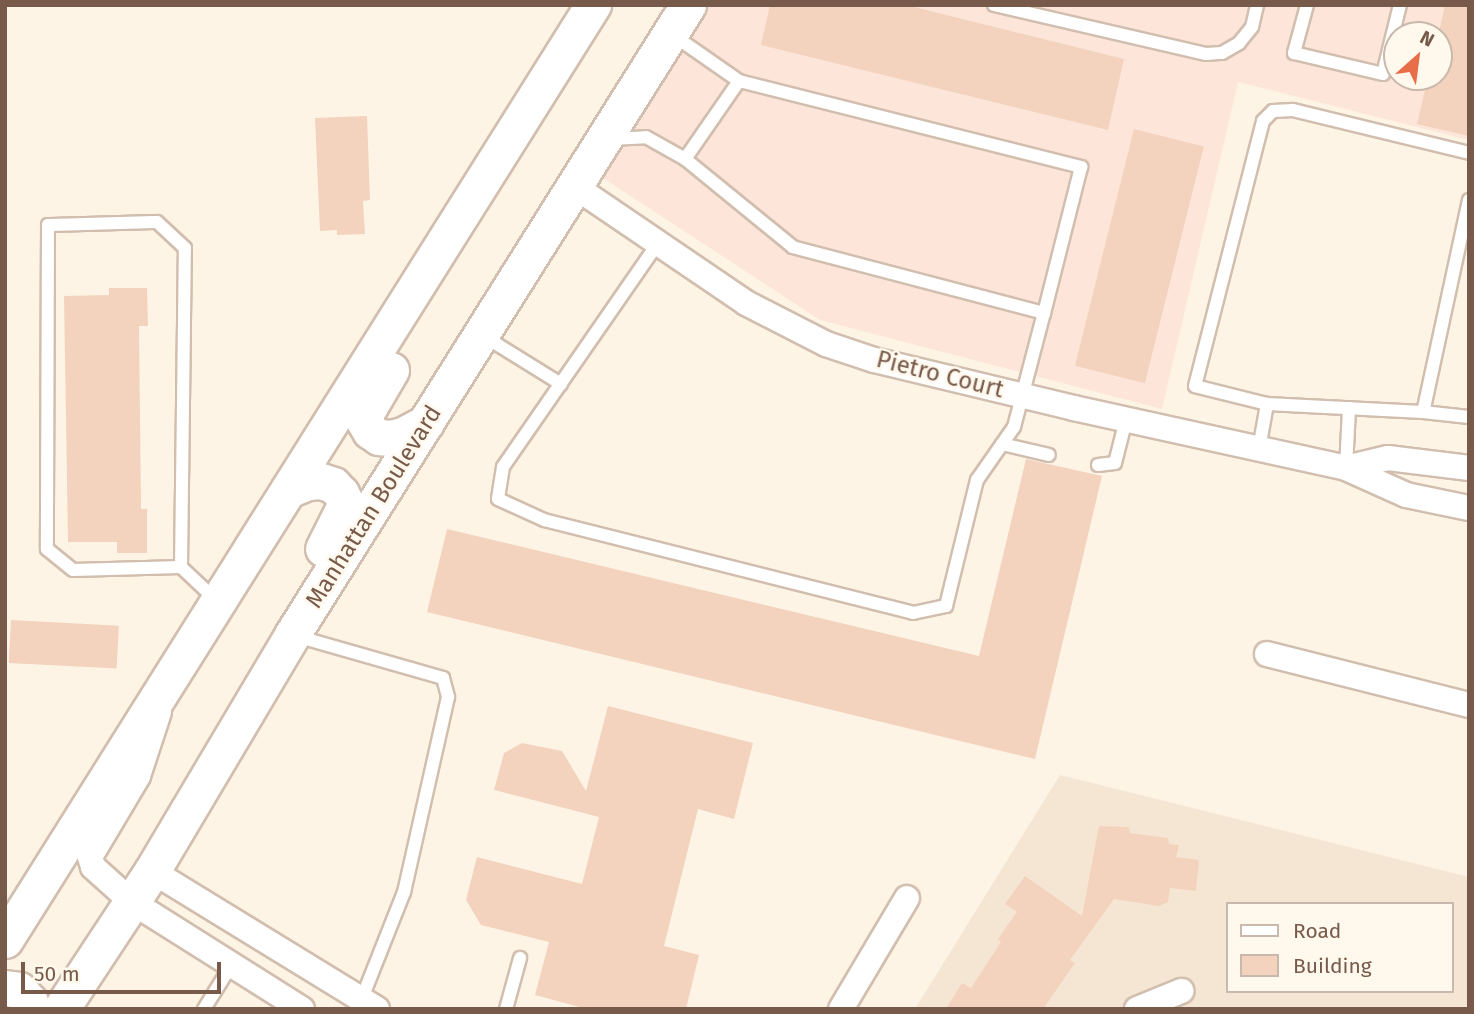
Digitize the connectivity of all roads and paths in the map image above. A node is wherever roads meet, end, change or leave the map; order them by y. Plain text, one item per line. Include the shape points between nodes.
1 (593, 5) edge
2 (995, 5) edge
3 (1257, 5) edge
4 (1307, 5) edge
5 (1400, 5) edge
6 (673, 15) edge
7 (738, 81) junction
8 (602, 139) junction
9 (1469, 153) edge
10 (685, 159) junction
11 (574, 186) junction
12 (1469, 200) edge
13 (446, 237) junction
14 (658, 243) junction
15 (1044, 313) junction
16 (481, 335) junction
17 (561, 384) junction
18 (1024, 396) junction
19 (1267, 404) junction
20 (1349, 408) junction
21 (1423, 412) junction
22 (1469, 417) edge
23 (1126, 420) junction
24 (426, 423) junction
25 (1002, 444) junction
26 (1259, 449) junction
27 (1049, 455) dead end
28 (1098, 465) dead end
29 (1346, 468) junction
30 (1469, 468) edge
31 (288, 490) junction
32 (1469, 508) edge
33 (181, 567) junction
34 (219, 602) junction
35 (292, 635) junction
36 (1267, 654) dead end
37 (171, 678) junction
38 (1469, 705) edge
39 (152, 871) junction
40 (907, 898) dead end
41 (132, 902) junction
42 (5, 940) edge
43 (520, 958) dead end
44 (232, 964) junction
45 (5, 988) edge
46 (1181, 991) dead end
47 (365, 1006) edge
48 (28, 1009) edge
49 (61, 1009) edge
50 (204, 1009) edge
51 (302, 1009) edge
52 (506, 1009) edge
53 (841, 1009) edge
54 (1137, 1009) edge

1 - 13 street
2 - 3 lane via 1206,54 1222,53 1239,43 1251,27
4 - 5 lane via 1294,53 1383,74
6 - 7 lane
6 - 8 street via 600,108
7 - 10 lane
7 - 15 lane via 1081,167
8 - 10 lane via 646,136
8 - 11 street, Manhattan Boulevard
9 - 19 lane via 1293,110 1273,111 1263,121 1195,386
10 - 15 lane via 793,247
11 - 14 street, Pietro Court
11 - 16 street, Manhattan Boulevard
12 - 21 lane
13 - 24 street via 441,288 364,421 379,437 390,438
13 - 31 street
14 - 17 lane
14 - 18 street, Pietro Court via 746,303 826,344
15 - 18 lane
16 - 17 lane
16 - 24 street, Manhattan Boulevard
17 - 25 lane via 503,467 498,499 544,520 913,613 946,606 977,480
18 - 23 street, Pietro Court
18 - 25 lane via 1014,427
19 - 20 lane
19 - 26 lane
20 - 21 lane
20 - 29 lane
21 - 22 lane
23 - 26 street, Pietro Court
23 - 28 lane via 1115,463
24 - 35 street, Manhattan Boulevard
25 - 27 lane
26 - 29 street, Pietro Court
29 - 30 street, Pietro Court via 1388,458
29 - 32 street, Pietro Court via 1406,495
31 - 34 street
31 - 35 street via 321,481 332,485 346,503 293,602
33 - 33 lane via 73,570 47,549 48,225 158,222 185,248
33 - 34 lane
34 - 37 street
35 - 39 street, Manhattan Boulevard
35 - 47 lane via 443,678 448,697 404,892
36 - 38 street
37 - 41 street via 138,776 90,857 104,880
37 - 42 street
39 - 41 street, Manhattan Boulevard
39 - 47 street
40 - 53 street
41 - 44 street
41 - 49 street, Manhattan Boulevard
43 - 52 lane
44 - 50 lane
44 - 51 street
45 - 48 street via 19,990 30,1002
46 - 54 street

